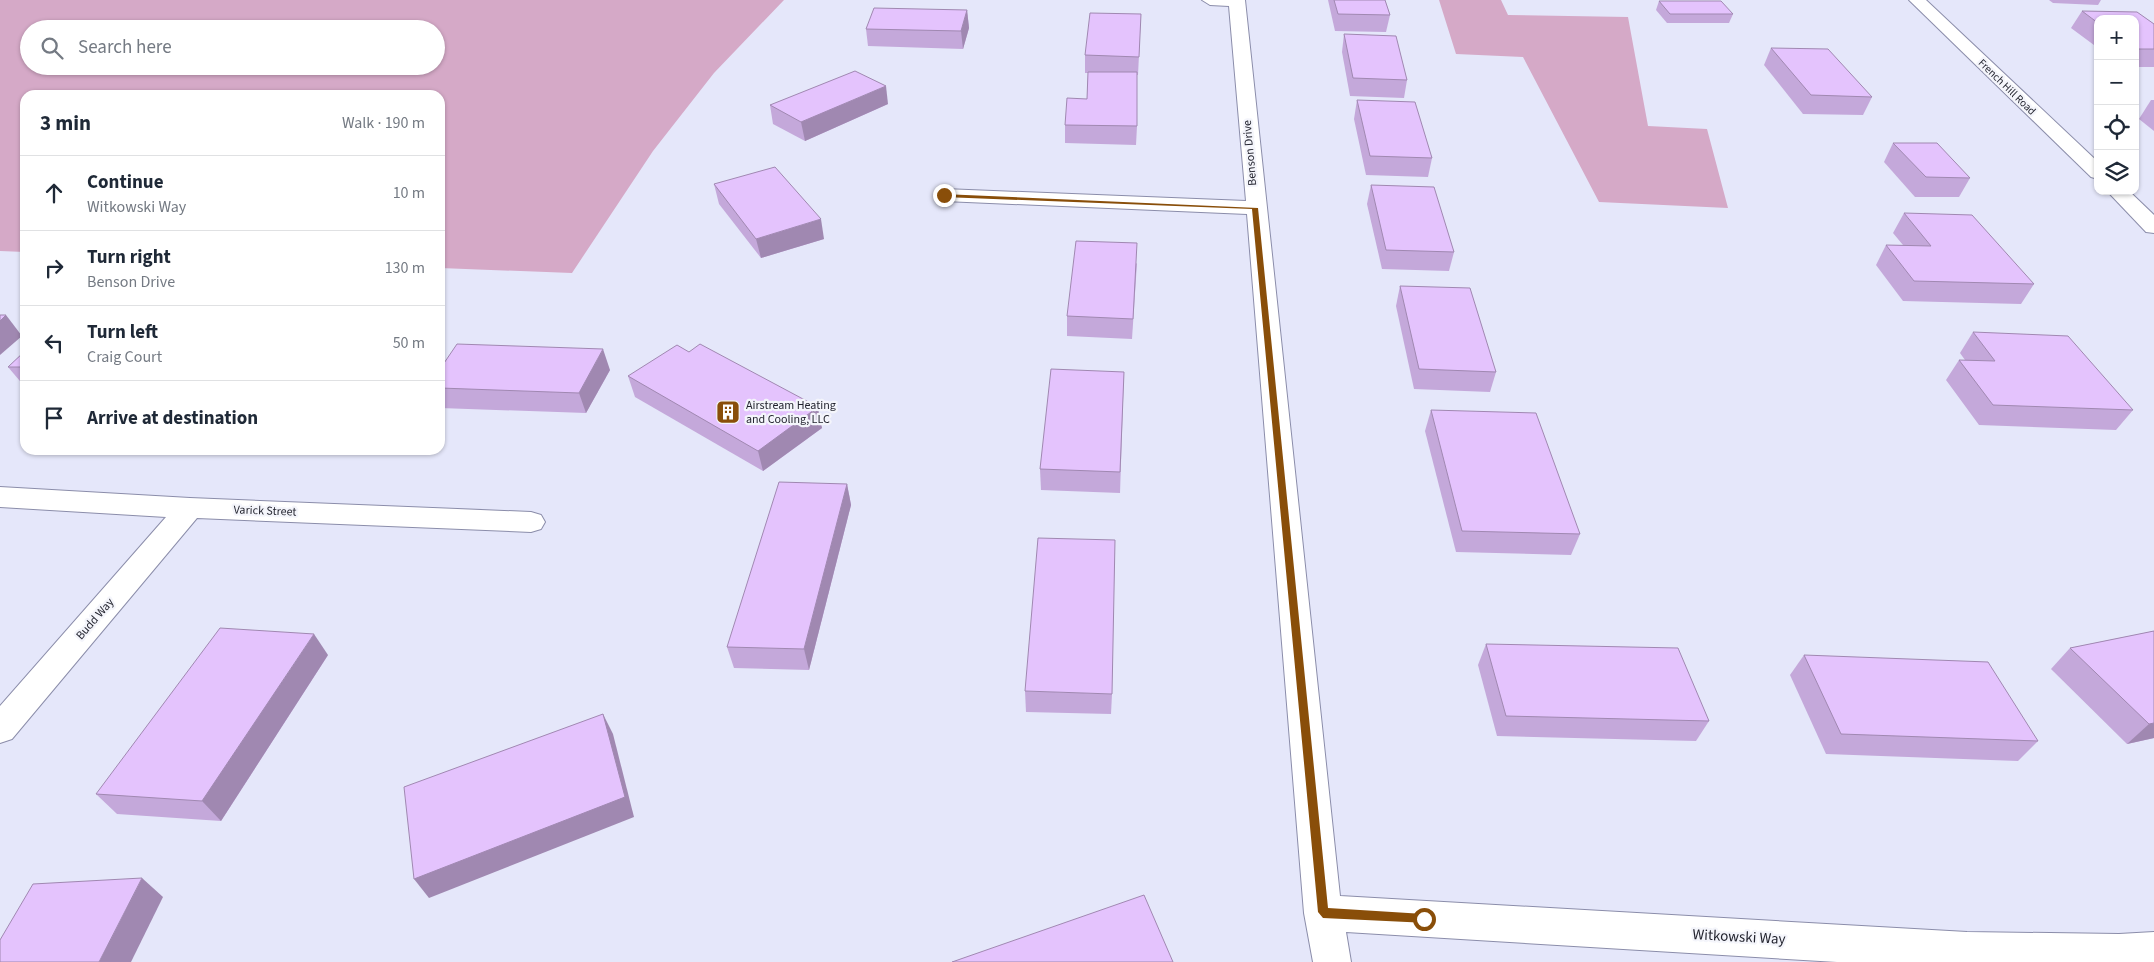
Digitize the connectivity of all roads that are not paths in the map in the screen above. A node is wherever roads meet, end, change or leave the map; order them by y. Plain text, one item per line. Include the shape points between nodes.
1 (1210, 0) edge
2 (1237, 0) edge
3 (1917, 0) edge
4 (2094, 169) edge
5 (944, 195) dead end
6 (2121, 195) edge
7 (1255, 208) junction
8 (2150, 220) edge
9 (0, 497) edge
10 (190, 508) junction
11 (531, 522) dead end
12 (0, 729) edge
13 (1323, 912) junction
14 (2154, 951) edge
15 (1332, 962) edge

1 - 2 street
2 - 7 street, Benson Drive
3 - 4 street, French Hill Road
5 - 7 street
6 - 8 street
7 - 13 street, Benson Drive
9 - 10 street, Varick Street
10 - 11 street, Varick Street
10 - 12 street, Budd Way
13 - 14 street, Witkowski Way via 1966,950
13 - 15 street, Benson Drive

